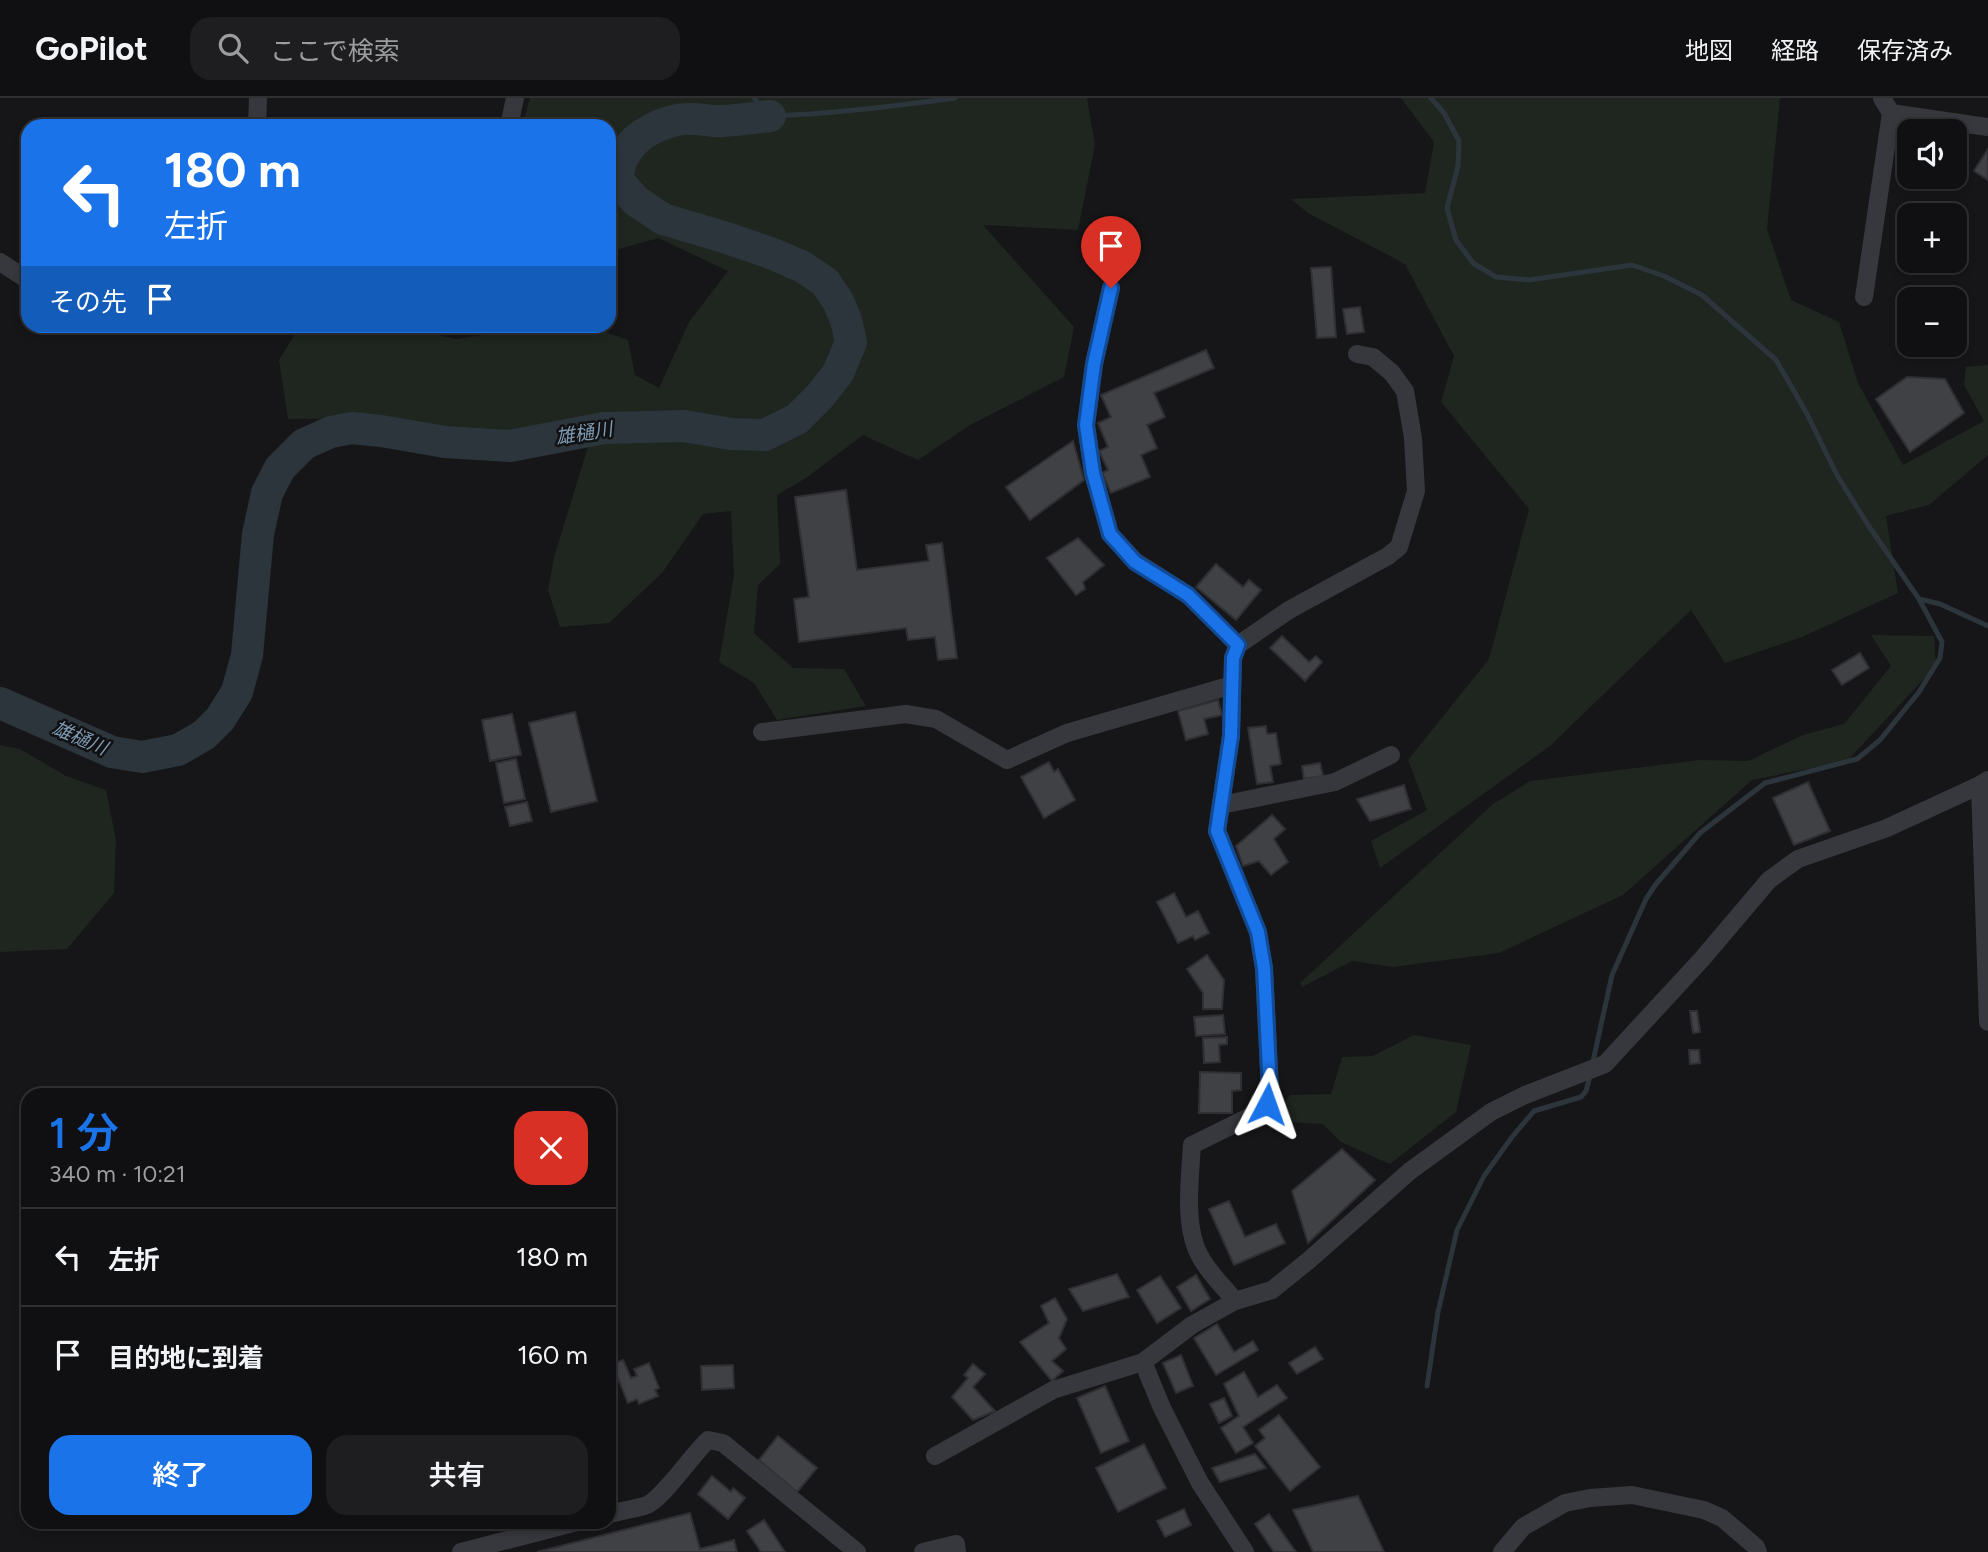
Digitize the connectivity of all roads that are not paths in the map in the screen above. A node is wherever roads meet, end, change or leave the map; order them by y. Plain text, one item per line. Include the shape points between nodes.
1 (258, 98) edge
2 (515, 98) edge
3 (1886, 105) edge
4 (257, 119) edge
5 (510, 119) edge
6 (1988, 127) edge
7 (0, 262) edge
8 (21, 276) edge
9 (1111, 288) dead end
10 (1864, 298) dead end
11 (1357, 354) dead end
12 (1238, 645) junction
13 (1232, 685) junction
14 (762, 732) dead end
15 (1391, 755) dead end
16 (1984, 783) edge
17 (1221, 805) junction
18 (1988, 1022) edge
19 (1235, 1301) junction
20 (1143, 1362) junction
21 (935, 1456) dead end
22 (616, 1512) edge
23 (550, 1529) edge
24 (461, 1552) edge
25 (857, 1552) edge
26 (923, 1552) edge
27 (957, 1552) edge
28 (1245, 1552) edge
29 (1502, 1552) edge
30 (1758, 1552) edge

1 - 4 street
2 - 5 street
3 - 6 street
3 - 10 street
7 - 8 street
9 - 12 street via 1086,425 1110,534 1135,562 1188,595
11 - 12 street via 1373,357 1405,391 1416,491 1399,547
12 - 13 street
13 - 14 street via 1067,733 1007,760 936,719 906,714
13 - 17 street via 1231,736
15 - 17 street via 1335,782
16 - 18 street
16 - 19 street via 1887,828 1798,859 1769,880 1605,1064 1492,1112 1410,1171 1272,1290
17 - 19 street via 1217,831 1258,932 1270,1091 1267,1104 1255,1114 1192,1145 1191,1234 1201,1258
19 - 20 street via 1192,1325
20 - 21 street via 1053,1390
20 - 28 street via 1200,1483
22 - 25 street via 650,1504 708,1440 723,1443
23 - 24 street
26 - 27 street via 956,1544
29 - 30 street via 1523,1527 1565,1503 1632,1494 1722,1518

